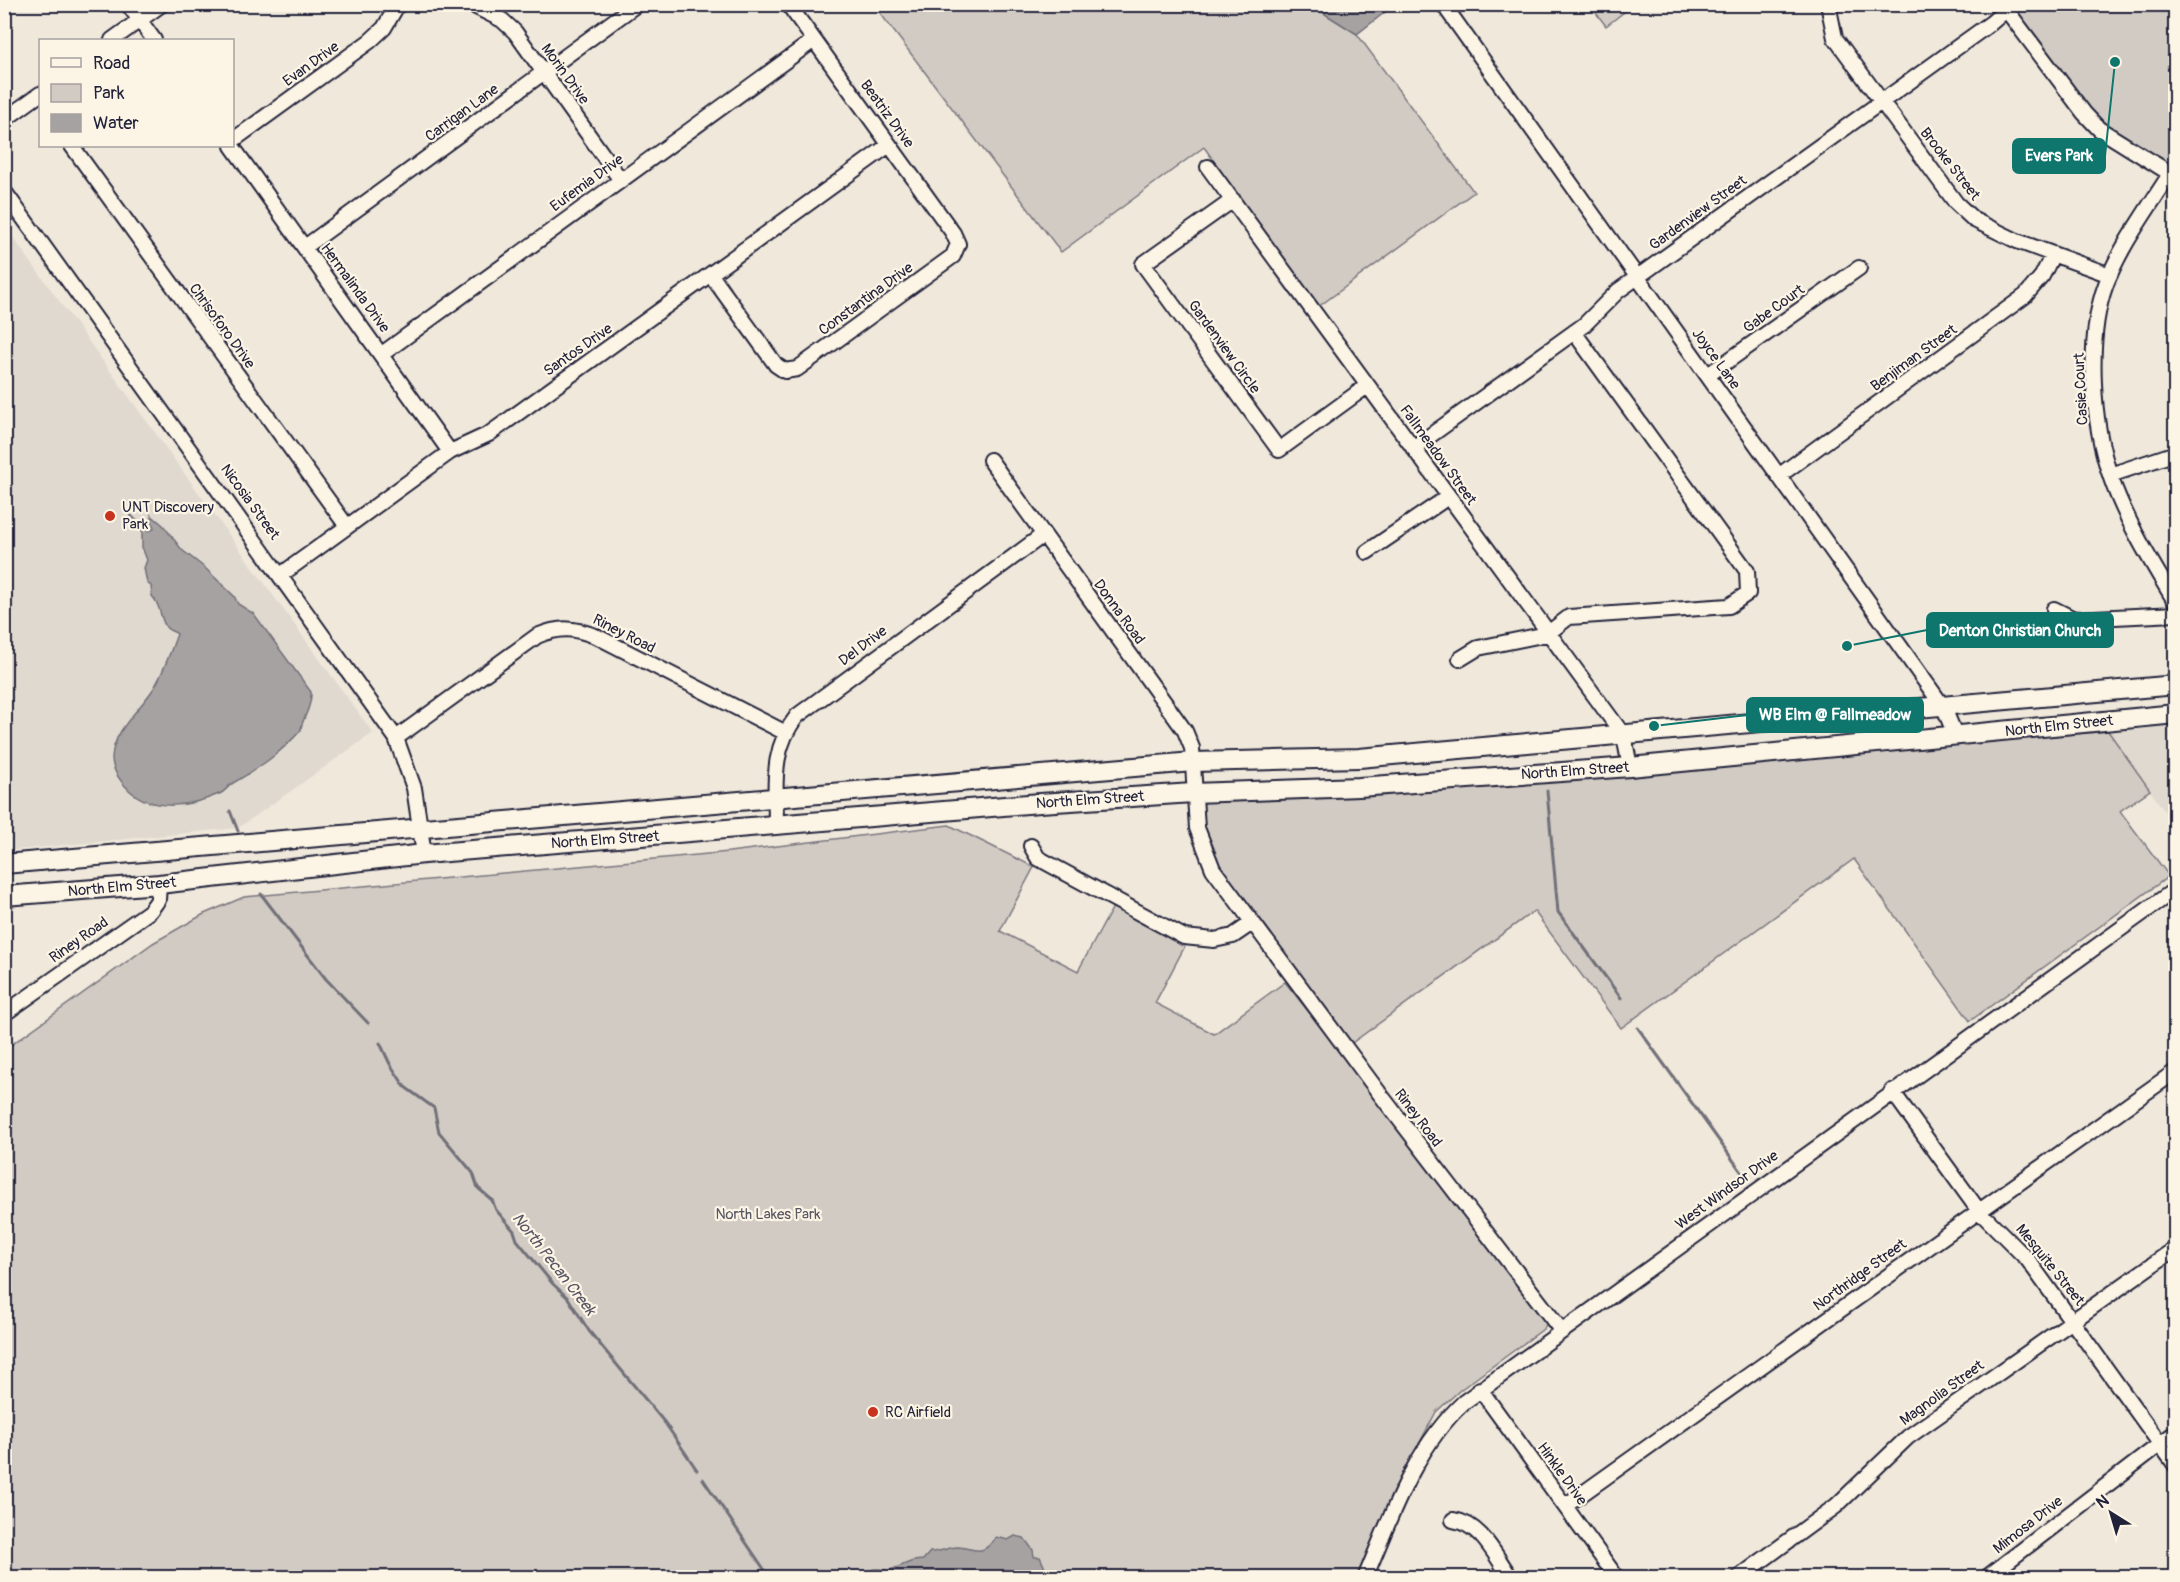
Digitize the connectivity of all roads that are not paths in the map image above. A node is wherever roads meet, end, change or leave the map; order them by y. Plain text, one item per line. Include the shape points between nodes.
1 (128, 4) edge
2 (162, 4) edge
3 (398, 4) edge
4 (470, 4) edge
5 (637, 4) edge
6 (788, 4) edge
7 (1443, 4) edge
8 (1828, 4) edge
9 (2004, 7) edge
10 (139, 20) junction
11 (113, 39) edge
12 (153, 39) edge
13 (814, 40) junction
14 (544, 73) junction
15 (39, 98) edge
16 (1882, 101) junction
17 (4, 120) edge
18 (234, 142) edge
19 (889, 145) junction
20 (234, 146) edge
21 (73, 147) edge
22 (1208, 167) dead end
23 (2173, 176) edge
24 (620, 179) junction
25 (4, 191) edge
26 (1233, 201) junction
27 (958, 244) joint
28 (305, 247) junction
29 (2053, 254) junction
30 (1859, 268) dead end
31 (711, 275) junction
32 (2110, 275) junction
33 (1637, 277) junction
34 (1574, 332) junction
35 (382, 354) junction
36 (1708, 375) junction
37 (1367, 386) junction
38 (1413, 448) junction
39 (450, 452) junction
40 (2175, 453) edge
41 (990, 460) dead end
42 (1780, 475) junction
43 (2110, 475) junction
44 (1448, 497) junction
45 (346, 525) junction
46 (1043, 535) junction
47 (1367, 552) dead end
48 (282, 574) junction
49 (2175, 603) edge
50 (2054, 609) dead end
51 (2175, 614) edge
52 (1547, 634) junction
53 (1460, 659) dead end
54 (2175, 685) edge
55 (1944, 708) junction
56 (2175, 714) edge
57 (784, 732) junction
58 (1624, 736) junction
59 (1956, 737) junction
60 (396, 738) junction
61 (1192, 762) junction
62 (1630, 767) junction
63 (1193, 793) junction
64 (776, 796) junction
65 (776, 826) junction
66 (421, 827) junction
67 (1031, 846) dead end
68 (424, 854) junction
69 (4, 864) edge
70 (159, 884) junction
71 (2175, 889) edge
72 (4, 896) edge
73 (1252, 923) junction
74 (4, 1014) edge
75 (2175, 1071) edge
76 (1892, 1091) junction
77 (1979, 1211) junction
78 (2175, 1248) edge
79 (2073, 1319) junction
80 (1561, 1330) junction
81 (1480, 1389) junction
82 (2175, 1432) edge
83 (2159, 1444) junction
84 (2175, 1466) edge
85 (1565, 1506) junction
86 (1453, 1520) dead end
87 (1365, 1578) edge
88 (1511, 1578) edge
89 (1617, 1578) edge
90 (1738, 1578) edge
91 (1986, 1578) edge

1 - 10 street
2 - 10 street
3 - 18 street, Evan Drive via 384,28 370,41
4 - 14 street, Morin Drive via 502,20 515,32
5 - 14 street, Carrigan Lane
6 - 13 street, Beatriz Drive
7 - 33 street, Joyce Lane
8 - 16 street, Brooke Street via 1835,38
9 - 16 street, Gardenview Street via 1991,23
9 - 23 street via 2099,129
10 - 11 street
10 - 12 street
13 - 19 street, Beatriz Drive
13 - 24 street, Eufemia Drive
14 - 24 street, Morin Drive
14 - 28 street, Carrigan Lane
15 - 17 street
16 - 29 street, Brooke Street via 1956,203 1974,220
16 - 33 street, Gardenview Street
19 - 27 street, Beatriz Drive
19 - 31 street, Santos Drive
20 - 28 street, Hermalinda Drive
21 - 45 street, Chrisoforo Drive
22 - 26 street, Fallmeadow Street
23 - 32 street, Casie Court
24 - 35 street, Eufemia Drive
25 - 48 street, Nicosia Street
26 - 37 street, Fallmeadow Street
26 - 37 street, Gardenview Circle via 1143,264 1279,450
27 - 31 street, Constantina Drive via 953,256 797,369 785,371 776,365
28 - 35 street, Hermalinda Drive
29 - 32 street, Brooke Street
29 - 42 street, Benjiman Street via 2042,276 2025,296
30 - 36 street, Gabe Court
31 - 39 street, Santos Drive via 489,434
32 - 43 street, Casie Court via 2098,313 2095,358 2096,409
33 - 34 street, Gardenview Street
33 - 36 street, Joyce Lane
34 - 38 street, Gardenview Street
34 - 52 street via 1747,570 1750,582 1748,593 1730,606 1569,617
35 - 39 street, Hermalinda Drive
36 - 42 street, Joyce Lane
37 - 38 street, Fallmeadow Street
38 - 44 street, Fallmeadow Street
39 - 45 street, Santos Drive
40 - 43 street
41 - 46 street, Donna Road
42 - 55 street, Joyce Lane
43 - 49 street, Casie Court
44 - 47 street
44 - 52 street, Fallmeadow Street
45 - 48 street, Santos Drive
46 - 57 street, Del Drive via 806,710
46 - 61 street, Donna Road via 1178,720 1190,743
48 - 60 street, Nicosia Street
50 - 51 street via 2074,619
52 - 53 street via 1478,648
52 - 58 street, Fallmeadow Street
54 - 55 main road, North Elm Street
55 - 58 main road, North Elm Street
55 - 59 street, Joyce Lane
56 - 59 main road, North Elm Street
57 - 60 street, Riney Road via 598,637 563,628 537,636
57 - 64 street via 775,772
58 - 61 main road, North Elm Street via 1359,758
58 - 62 street, Fallmeadow Street
59 - 62 main road, North Elm Street
60 - 66 street, Nicosia Street via 414,788
61 - 63 street, Donna Road
61 - 64 main road, North Elm Street
62 - 63 main road, North Elm Street via 1359,787
63 - 65 main road, North Elm Street
63 - 73 street, Riney Road via 1197,828 1207,858
64 - 65 street
64 - 66 main road, North Elm Street
65 - 68 main road, North Elm Street
66 - 68 street, Nicosia Street
66 - 69 main road, North Elm Street
67 - 73 street via 1038,858 1184,938 1214,940 1233,936
68 - 70 main road, North Elm Street
70 - 72 main road, North Elm Street
70 - 74 street, Riney Road via 158,900 150,911
71 - 76 street, West Windsor Drive
73 - 80 street, Riney Road
75 - 77 street, Northridge Street
76 - 77 street, Mesquite Street
76 - 80 street, West Windsor Drive
77 - 79 street, Mesquite Street via 2028,1260
77 - 85 street, Northridge Street
78 - 79 street, Magnolia Street
79 - 83 street, Mesquite Street
79 - 90 street, Magnolia Street via 1908,1437 1836,1506
80 - 81 street, West Windsor Drive
81 - 85 street, Hinkle Drive
81 - 87 street, West Windsor Drive via 1454,1411 1431,1439 1404,1488
82 - 83 street, Mimosa Drive
83 - 84 street, Mesquite Street
83 - 91 street, Mimosa Drive
85 - 89 street, Hinkle Drive
86 - 88 street via 1476,1530

